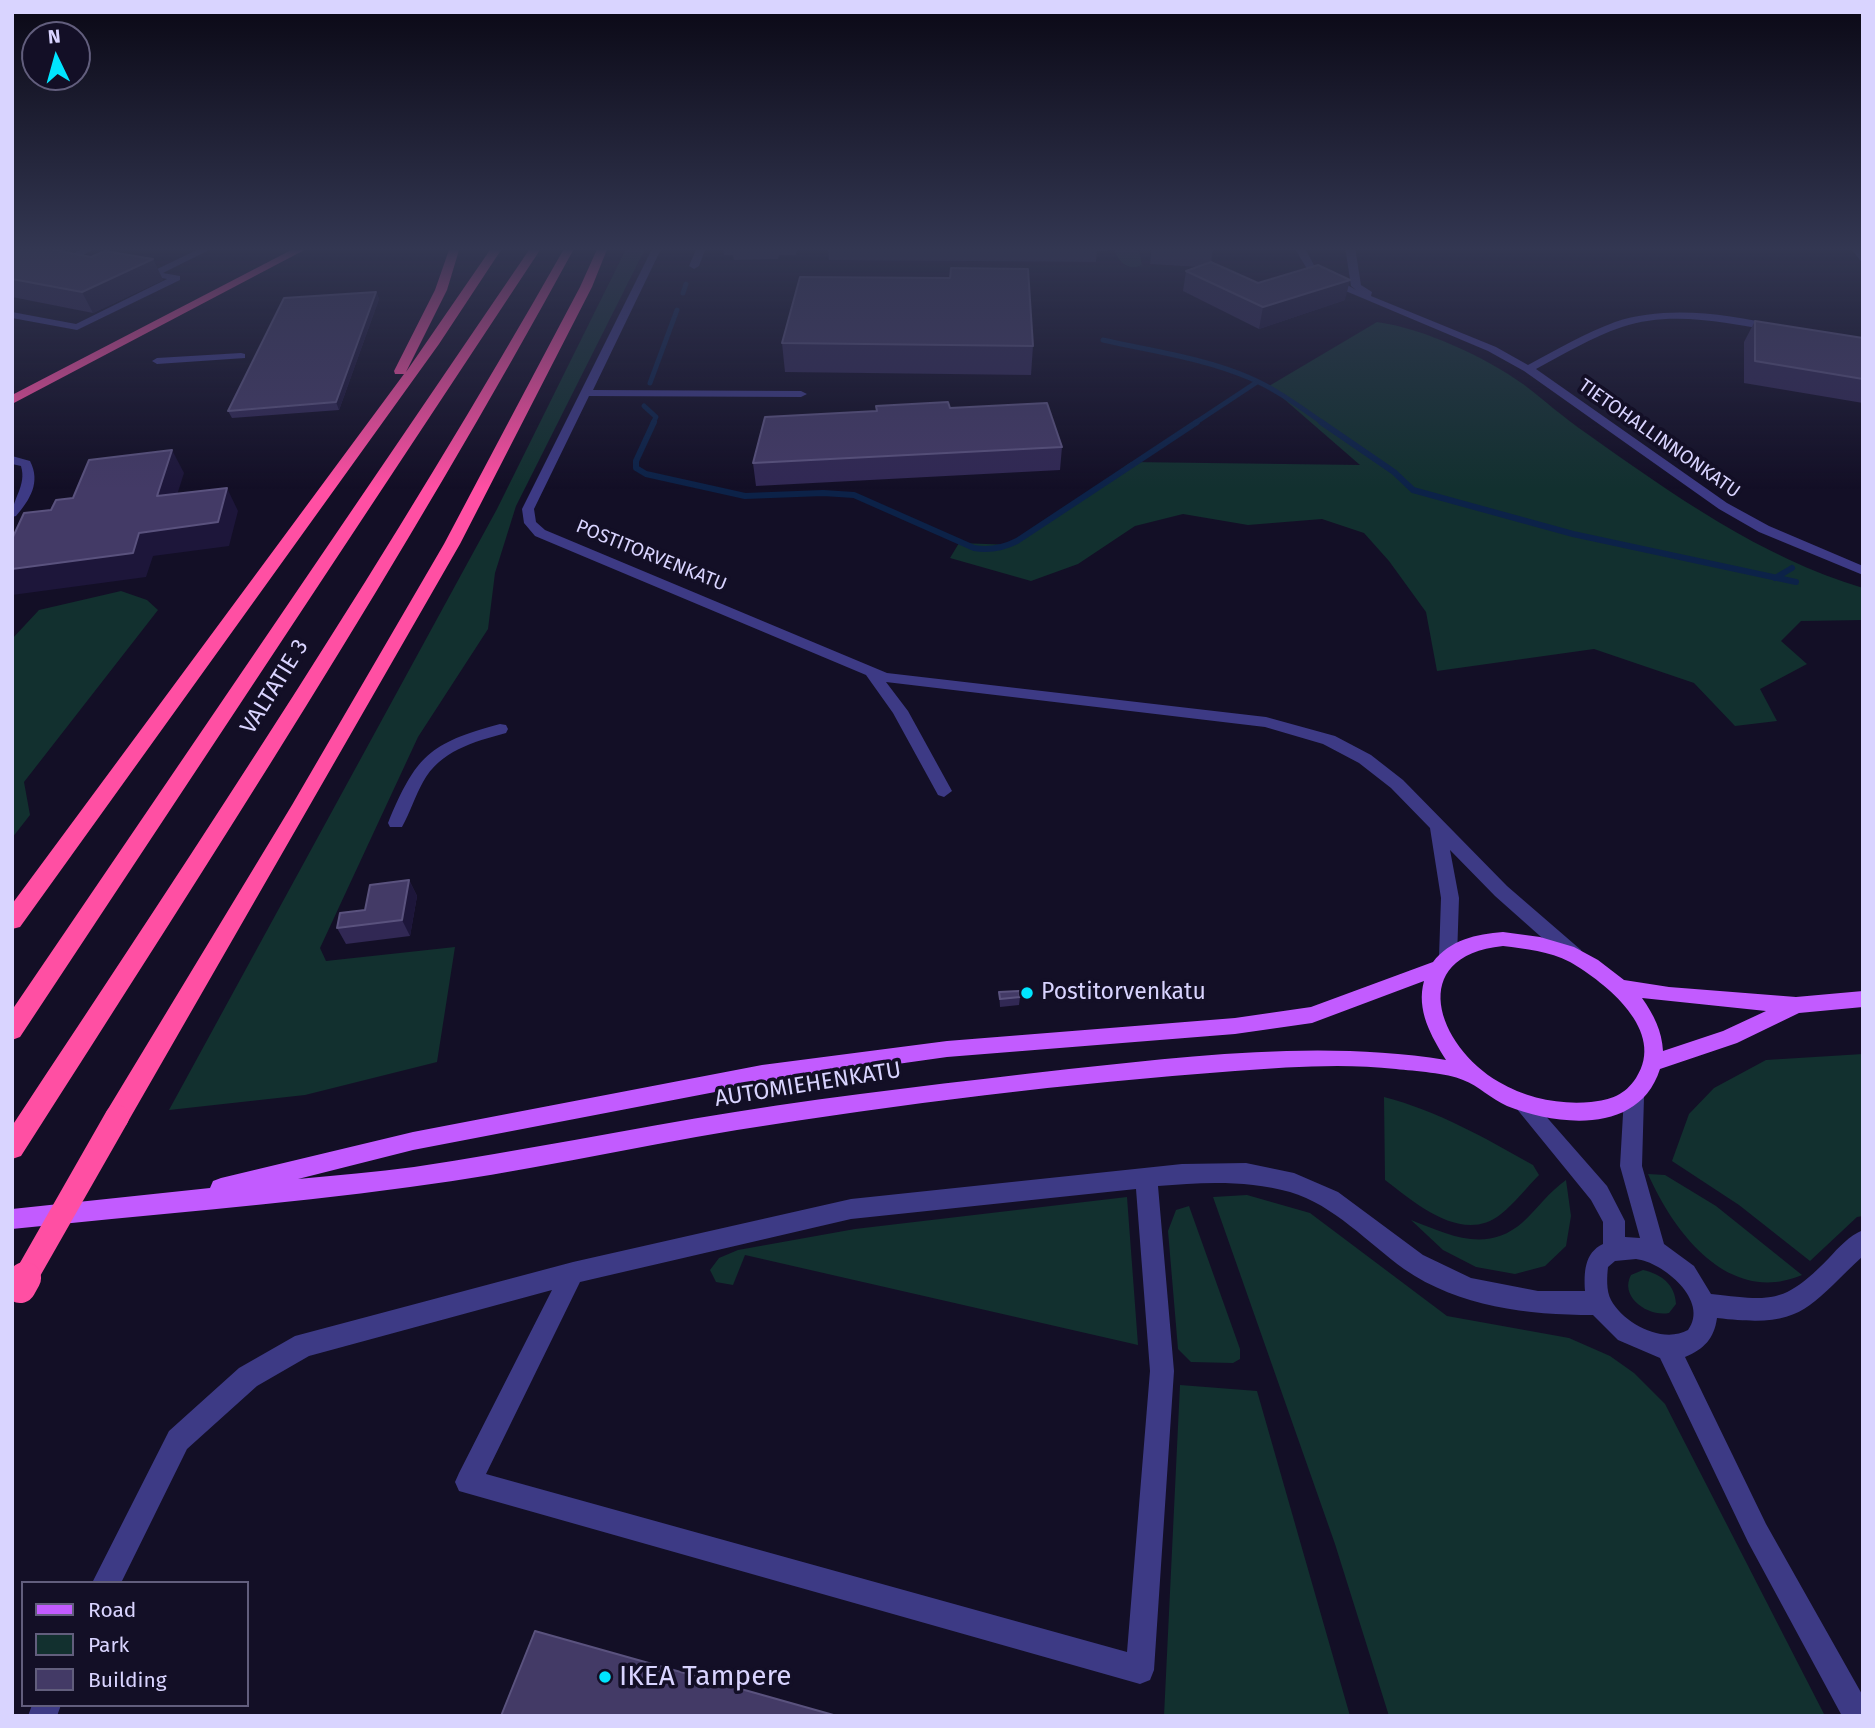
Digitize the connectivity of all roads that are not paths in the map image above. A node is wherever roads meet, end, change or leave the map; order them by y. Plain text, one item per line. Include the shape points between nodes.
1 (151, 328) edge
2 (422, 328) edge
3 (444, 328) edge
4 (483, 328) edge
5 (526, 328) edge
6 (565, 328) edge
7 (619, 328) edge
8 (1442, 328) edge
9 (1613, 328) edge
10 (1773, 328) edge
11 (1794, 331) edge
12 (241, 356) dead end
13 (157, 361) dead end
14 (1528, 369) junction
15 (397, 390) junction
16 (587, 393) junction
17 (801, 394) dead end
18 (12, 400) edge
19 (14, 461) edge
20 (12, 513) edge
21 (1863, 571) edge
22 (872, 673) junction
23 (500, 729) dead end
24 (944, 791) dead end
25 (396, 823) dead end
26 (1438, 827) junction
27 (12, 921) edge
28 (1574, 955) junction
29 (1443, 962) junction
30 (1620, 987) junction
31 (1863, 999) edge
32 (1796, 1005) junction
33 (12, 1030) edge
34 (1654, 1063) junction
35 (1470, 1072) junction
36 (1634, 1097) junction
37 (1522, 1103) junction
38 (12, 1147) edge
39 (1146, 1179) junction
40 (156, 1203) junction
41 (12, 1219) edge
42 (1863, 1241) edge
43 (1614, 1249) junction
44 (1655, 1251) junction
45 (573, 1273) junction
46 (16, 1293) edge
47 (1599, 1303) junction
48 (1705, 1305) junction
49 (1667, 1347) junction
50 (107, 1581) edge
51 (1857, 1716) edge

1 - 18 highway
2 - 15 highway via 400,371
3 - 15 highway
4 - 33 highway, VALTATIE 3
5 - 38 highway, VALTATIE 3 via 247,786
6 - 46 highway, bridge via 452,544
7 - 16 street, POSTITORVENKATU
8 - 14 street, TIETOHALLINNONKATU
9 - 14 street
10 - 11 street
12 - 13 street
14 - 21 street, TIETOHALLINNONKATU via 1723,506 1764,529
15 - 27 highway
16 - 17 street
16 - 22 street, POSTITORVENKATU via 528,509 534,528
19 - 20 street via 26,464 31,482
22 - 24 street via 901,711
22 - 26 street, POSTITORVENKATU via 1282,726 1329,740 1365,759 1403,789
23 - 25 street via 459,740 431,757 410,787
26 - 28 street, POSTITORVENKATU
26 - 29 street via 1450,898
28 - 29 main road via 1539,943 1503,939 1472,944
28 - 30 main road
29 - 35 main road via 1430,991 1432,1017 1446,1045
29 - 40 main road, AUTOMIEHENKATU via 1312,1015 1235,1026 947,1049 762,1074 413,1141
30 - 32 main road
30 - 34 main road via 1648,1025
31 - 32 main road
32 - 34 main road via 1730,1037
34 - 36 main road
35 - 37 main road
35 - 40 main road, AUTOMIEHENKATU via 1394,1060 1331,1058 1098,1075 736,1121 412,1177
36 - 37 main road via 1612,1109 1585,1114
36 - 44 street via 1632,1166
37 - 43 street via 1600,1193 1614,1221
39 - 45 street via 851,1209
39 - 45 street via 1162,1370 1140,1670 468,1482
39 - 47 street via 1246,1173 1294,1183 1330,1199 1415,1262 1469,1289 1538,1303
40 - 41 main road, AUTOMIEHENKATU
42 - 48 street via 1800,1301 1761,1310
43 - 44 street via 1633,1246
43 - 47 street via 1600,1259 1595,1275
44 - 48 street via 1695,1283
45 - 50 street via 304,1345 247,1377 178,1440
47 - 49 street via 1627,1331
48 - 49 street via 1705,1325 1697,1337
49 - 51 street via 1757,1533

